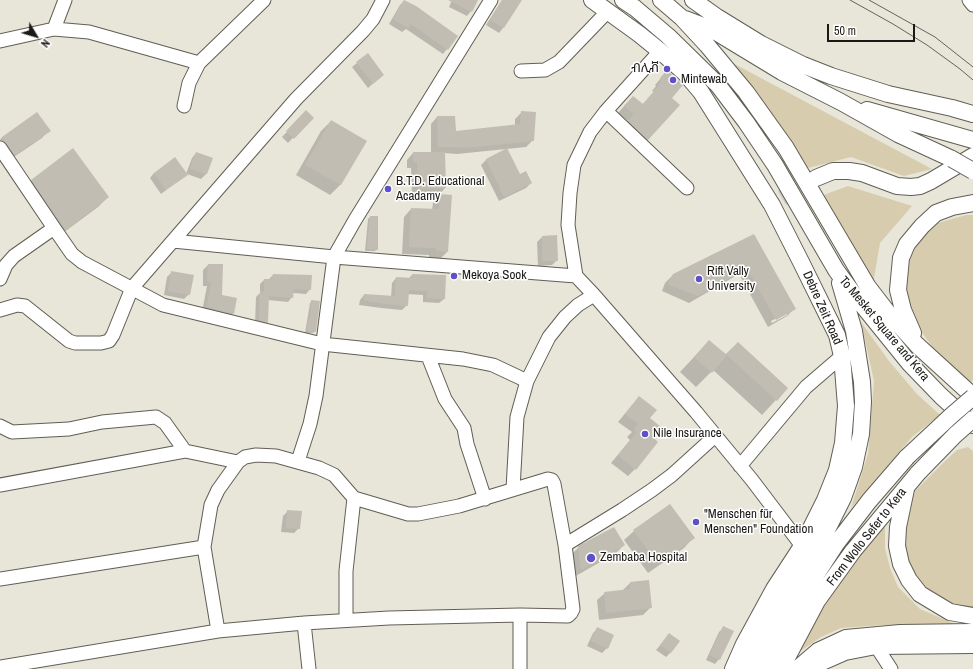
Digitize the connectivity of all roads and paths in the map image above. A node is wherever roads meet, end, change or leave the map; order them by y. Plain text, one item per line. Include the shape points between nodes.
1 (65, 0) edge
2 (264, 0) edge
3 (383, 0) edge
4 (491, 0) edge
5 (592, 0) edge
6 (622, 0) edge
7 (661, 0) edge
8 (693, 0) edge
9 (969, 0) edge
10 (973, 4) edge
11 (608, 10) junction
12 (682, 18) junction
13 (54, 30) junction
14 (0, 41) edge
15 (660, 51) junction
16 (199, 63) junction
17 (521, 71) dead end
18 (841, 102) junction
19 (184, 106) dead end
20 (606, 111) junction
21 (973, 114) edge
22 (967, 139) edge
23 (0, 148) edge
24 (973, 156) edge
25 (973, 171) edge
26 (816, 178) tunnel mouth
27 (687, 188) dead end
28 (973, 203) edge
29 (54, 228) junction
30 (173, 241) junction
31 (334, 257) junction
32 (836, 270) junction
33 (576, 276) junction
34 (0, 278) edge
35 (132, 288) junction
36 (594, 295) junction
37 (0, 310) edge
38 (322, 344) junction
39 (917, 345) junction
40 (428, 356) junction
41 (842, 356) junction
42 (527, 381) junction
43 (973, 397) edge
44 (973, 419) edge
45 (973, 424) edge
46 (0, 426) edge
47 (715, 436) junction
48 (185, 451) junction
49 (298, 461) junction
50 (238, 462) junction
51 (740, 466) junction
52 (0, 486) edge
53 (906, 488) junction
54 (513, 489) junction
55 (354, 498) junction
56 (485, 499) junction
57 (565, 545) junction
58 (802, 546) junction
59 (204, 547) junction
60 (0, 579) edge
61 (520, 615) junction
62 (973, 616) edge
63 (346, 620) junction
64 (304, 623) junction
65 (218, 631) junction
66 (973, 632) edge
67 (973, 645) edge
68 (876, 646) junction
69 (0, 667) edge
70 (309, 669) edge
71 (520, 669) edge
72 (733, 669) edge
73 (750, 669) edge
74 (765, 669) edge
75 (781, 669) edge
76 (797, 669) edge
77 (815, 669) edge
78 (891, 669) edge

1 - 13 street
2 - 16 street
3 - 30 street via 364,31 296,99
4 - 31 street
5 - 11 main road, Debre Zeit Road
6 - 32 main road, To Mesket Square and Kera via 636,8 668,36 718,86 775,165
7 - 12 main road
8 - 21 main road via 761,44 803,65 888,94
9 - 10 street
11 - 15 main road, Debre Zeit Road
11 - 17 street via 559,62 545,70
12 - 18 main road via 711,28 754,56
12 - 39 main road via 746,92 786,148 868,287
13 - 14 street
13 - 16 street via 89,32
15 - 20 street
15 - 41 main road, Debre Zeit Road via 685,73 701,92 777,202 837,335
16 - 19 street via 189,83
18 - 22 main road
18 - 25 main road, bridge
20 - 27 street
20 - 33 street via 590,132 574,165 568,224
23 - 29 street
24 - 26 main road via 920,186 897,186 849,170 833,171
28 - 39 main road via 952,207 936,214 907,244 901,258 899,298
29 - 34 street via 14,256
29 - 35 street via 72,254 82,262
30 - 31 street
30 - 35 street
31 - 33 street
31 - 38 street
32 - 45 main road, To Mesket Square and Kera via 910,364
32 - 73 main road via 854,331 862,382 861,434 854,467 843,498 824,536 798,574 770,624
33 - 36 street
35 - 37 street via 113,335 109,341 102,343 69,341 25,306 17,305
35 - 38 street via 163,305
36 - 42 street via 578,305 549,337
36 - 47 street
38 - 40 street
38 - 49 street via 316,396
39 - 43 main road
40 - 42 street via 493,365
40 - 56 street via 445,399 464,428
41 - 51 street via 806,387
41 - 58 main road, Debre Zeit Road via 846,406 843,443 837,470
42 - 54 street via 517,417
43 - 74 main road, bridge via 907,457 836,544 798,603
44 - 53 main road, From Wollo Sefer to Kera, bridge
46 - 48 street via 12,432 26,432 156,417 165,423
47 - 51 street
47 - 57 street via 652,490
48 - 50 street
48 - 52 street
49 - 50 street via 256,455 245,457
49 - 55 street via 334,474
50 - 59 street via 218,490 211,505
51 - 58 street
53 - 62 main road via 898,526 897,546 901,564 909,580 920,594 950,612
53 - 75 main road, From Wollo Sefer to Kera via 853,552 817,601
54 - 56 street
54 - 57 street via 552,480
55 - 56 street via 408,514
55 - 63 street via 346,571
57 - 61 street via 573,609 571,613 568,616
58 - 72 main road, Debre Zeit Road via 770,596
59 - 60 street
59 - 65 street
61 - 63 street
61 - 71 street
63 - 64 street
64 - 65 street
64 - 70 street
65 - 69 street
66 - 76 main road via 900,633 846,638 818,651
67 - 68 main road
68 - 77 main road via 845,652 822,662
68 - 78 street

